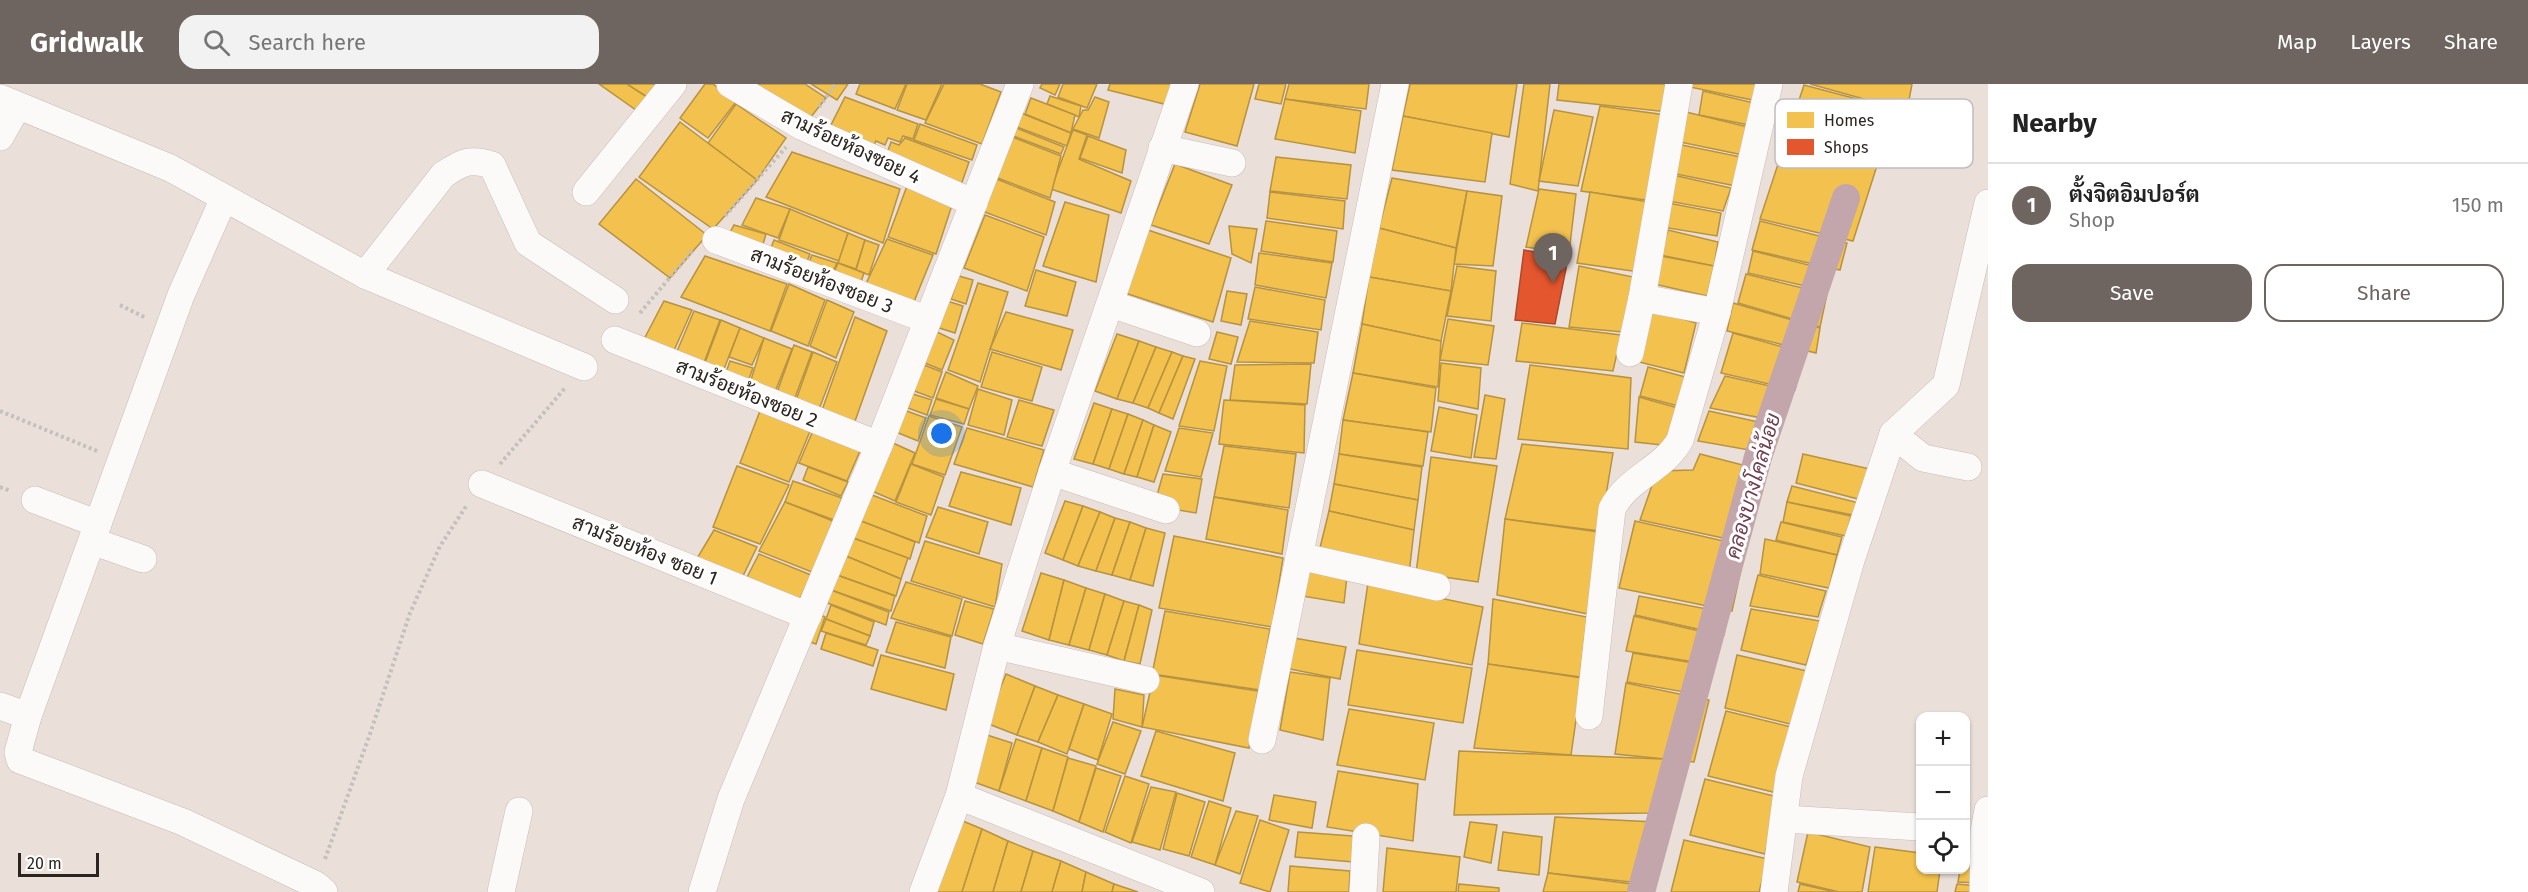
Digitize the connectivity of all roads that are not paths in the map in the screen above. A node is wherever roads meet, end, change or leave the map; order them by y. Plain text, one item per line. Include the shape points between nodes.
1 (673, 84) edge
2 (730, 84) edge
3 (1185, 84) edge
4 (1395, 84) edge
5 (1679, 84) edge
6 (1769, 84) edge
7 (1016, 85) edge
8 (9, 102) edge
9 (0, 137) edge
10 (1162, 148) junction
11 (1232, 163) dead end
12 (586, 192) dead end
13 (224, 198) junction
14 (974, 203) junction
15 (1988, 203) edge
16 (710, 237) road end
17 (1984, 238) edge
18 (365, 276) junction
19 (1642, 298) junction
20 (615, 300) dead end
21 (1111, 304) junction
22 (1718, 312) junction
23 (928, 320) junction
24 (1197, 333) dead end
25 (615, 340) road end
26 (1630, 353) dead end
27 (584, 367) road end
28 (1893, 434) junction
29 (879, 445) junction
30 (1968, 467) dead end
31 (1052, 472) junction
32 (482, 484) road end
33 (35, 501) dead end
34 (1166, 510) dead end
35 (95, 532) junction
36 (1299, 556) junction
37 (143, 559) dead end
38 (1437, 587) dead end
39 (808, 616) junction
40 (997, 646) junction
41 (1146, 680) dead end
42 (0, 706) edge
43 (28, 716) junction
44 (1589, 716) dead end
45 (1262, 740) dead end
46 (10, 757) edge
47 (959, 796) junction
48 (519, 811) dead end
49 (1784, 819) junction
50 (1981, 826) edge
51 (1916, 827) edge
52 (1366, 837) dead end
53 (320, 889) edge
54 (501, 892) edge
55 (702, 892) edge
56 (923, 892) edge
57 (1201, 892) edge
58 (1363, 892) edge
59 (1774, 892) edge
60 (1983, 892) edge

1 - 12 street
2 - 14 street, สามร้อยห้องซอย 4 via 802,127
3 - 10 street
4 - 36 street
5 - 19 street
6 - 22 street
7 - 14 street
8 - 9 street
8 - 13 street via 170,168
10 - 11 street
10 - 21 street
13 - 18 street
13 - 35 street via 181,295
14 - 23 street
15 - 17 street
16 - 23 street, สามร้อยห้องซอย 3
17 - 28 street via 1947,385
18 - 20 street via 443,175 457,165 475,160 492,165 528,243
18 - 27 street
19 - 22 street
19 - 26 street
21 - 24 street
21 - 31 street
22 - 44 street via 1677,446 1625,488 1611,509
23 - 29 street
25 - 29 street, สามร้อยห้องซอย 2
28 - 30 street via 1923,458
28 - 49 street via 1851,560 1789,776
29 - 39 street
31 - 34 street
31 - 40 street
32 - 39 street, สามร้อยห้อง ซอย 1
33 - 35 street
35 - 37 street
35 - 43 street
36 - 38 street
36 - 45 street
39 - 55 street via 731,798
40 - 41 street
40 - 47 street
42 - 43 street
43 - 46 street via 18,752
46 - 53 street via 183,822
47 - 56 street
47 - 57 street
48 - 54 street
49 - 51 street
49 - 59 street
50 - 60 street
52 - 58 street

